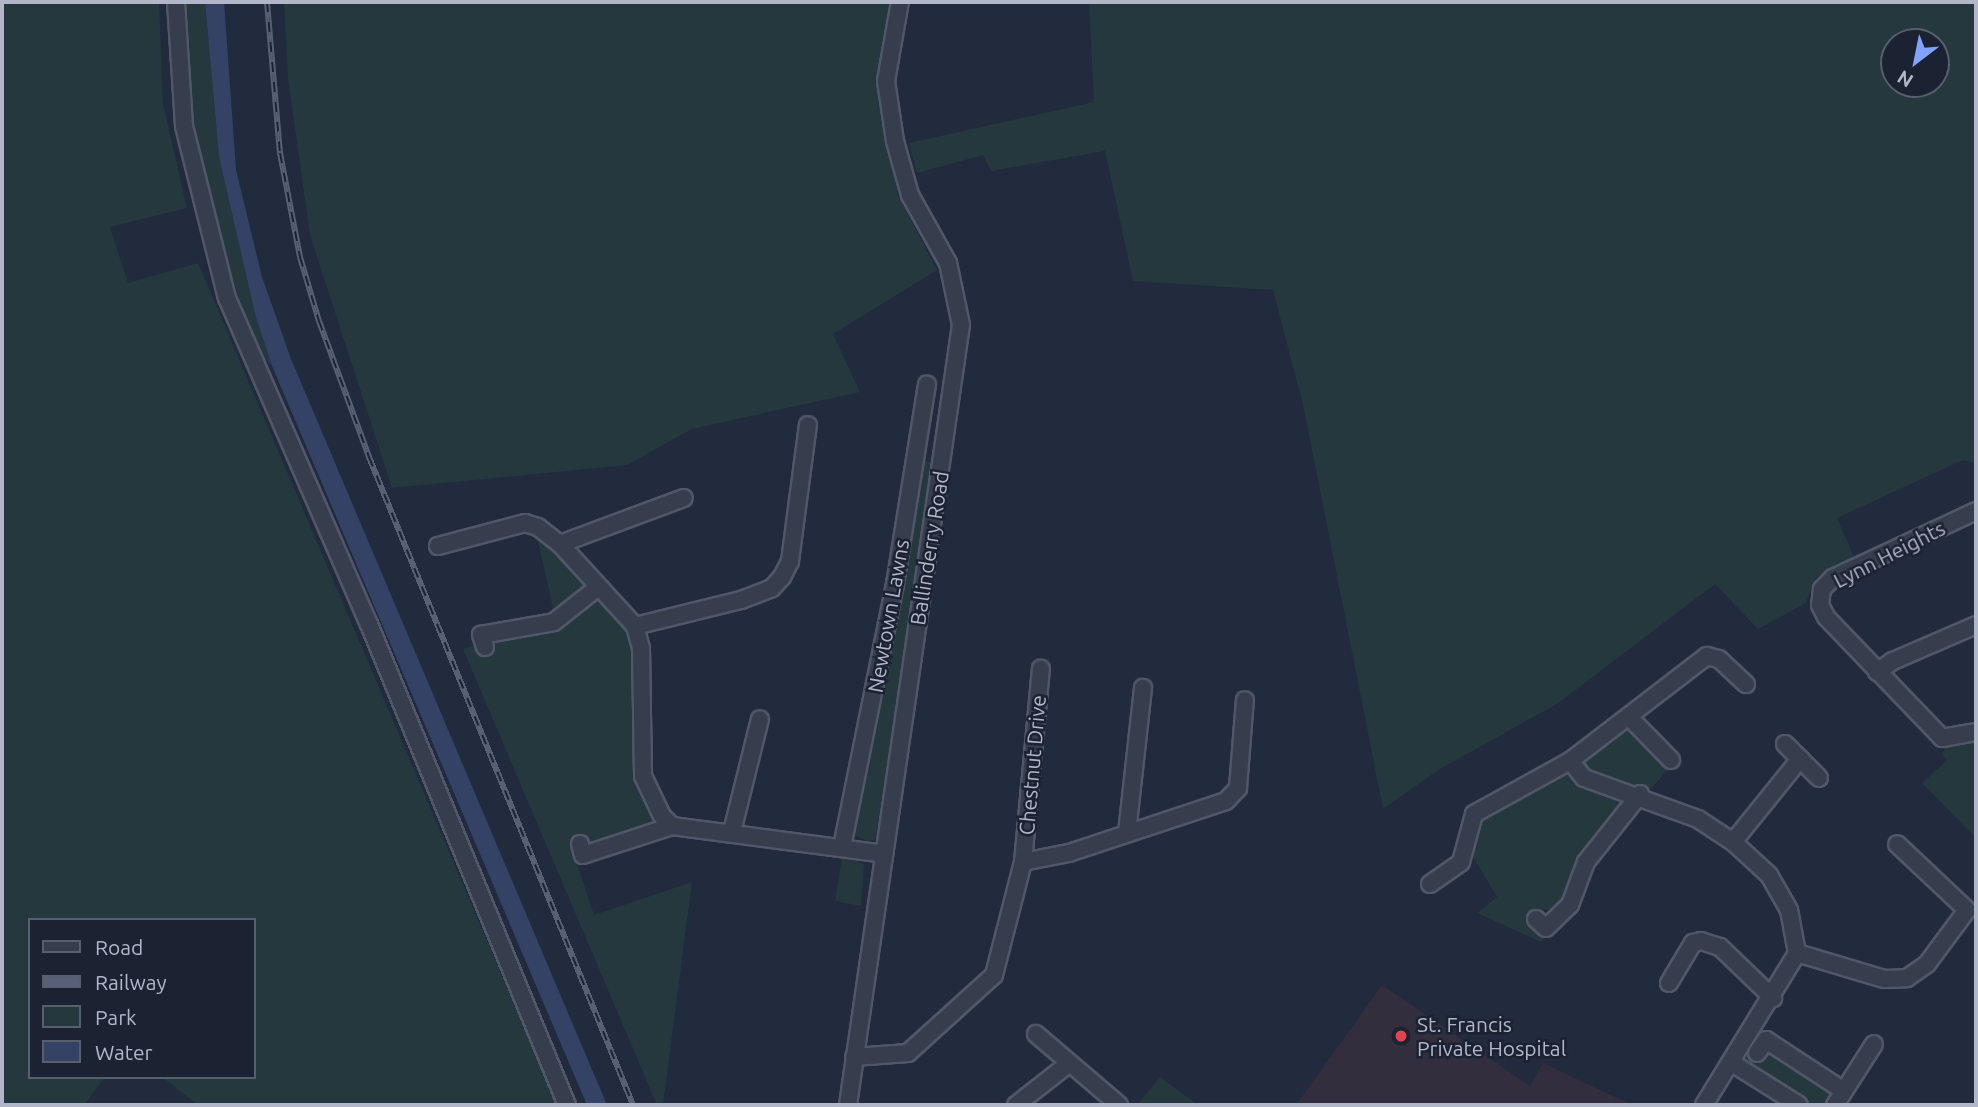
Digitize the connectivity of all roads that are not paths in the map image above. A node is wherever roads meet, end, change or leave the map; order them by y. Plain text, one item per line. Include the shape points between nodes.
1 (176, 2) edge
2 (900, 2) edge
3 (928, 384) dead end
4 (808, 425) dead end
5 (684, 498) dead end
6 (1976, 511) edge
7 (560, 544) junction
8 (438, 546) dead end
9 (598, 587) junction
10 (1976, 625) edge
11 (635, 626) junction
12 (485, 648) dead end
13 (1041, 669) dead end
14 (1877, 672) junction
15 (1746, 684) dead end
16 (1143, 688) dead end
17 (1245, 700) dead end
18 (1629, 718) junction
19 (760, 719) dead end
20 (1976, 732) edge
21 (1785, 744) dead end
22 (1800, 759) junction
23 (1671, 760) dead end
24 (1570, 761) junction
25 (1819, 778) dead end
26 (1640, 794) junction
27 (672, 826) junction
28 (732, 832) junction
29 (1127, 833) junction
30 (1733, 842) junction
31 (580, 844) dead end
32 (1897, 844) dead end
33 (842, 847) junction
34 (884, 854) junction
35 (1023, 862) junction
36 (1436, 884) dead end
37 (1971, 904) edge
38 (1536, 919) dead end
39 (1797, 953) junction
40 (1669, 983) dead end
41 (1773, 998) junction
42 (1036, 1034) dead end
43 (1874, 1044) dead end
44 (1757, 1054) dead end
45 (854, 1057) junction
46 (1732, 1063) junction
47 (1067, 1065) junction
48 (1844, 1091) junction
49 (567, 1105) edge
50 (848, 1105) edge
51 (1016, 1105) edge
52 (1119, 1105) edge
53 (1704, 1105) edge
54 (1799, 1105) edge
55 (1835, 1105) edge

1 - 49 street via 184,126 226,298 369,624
2 - 34 street, Ballinderry Road via 886,80 895,141 910,195 948,263 961,325
3 - 33 street, Newtown Lawns via 895,584
4 - 11 street via 790,561 782,577 772,588 741,600
5 - 7 street
6 - 14 street, Lynn Heights via 1833,578 1822,589 1820,605 1826,617
7 - 8 street via 525,523
7 - 9 street
9 - 11 street
9 - 12 street via 554,622 481,635
10 - 14 street
11 - 27 street via 642,648 643,776 662,816
13 - 35 street, Chestnut Drive
14 - 20 street, Lynn Heights via 1942,738
15 - 18 street via 1719,659 1707,656
16 - 29 street
17 - 29 street, Chestnut Drive via 1238,789 1226,801
18 - 23 street
18 - 24 street
19 - 28 street
21 - 22 street
22 - 25 street
22 - 30 street
24 - 26 street via 1584,778
24 - 36 street via 1474,814 1461,862
26 - 30 street via 1698,819
26 - 38 street via 1586,862 1570,905 1546,928
27 - 28 street
27 - 31 street via 583,855
28 - 33 street
29 - 35 street, Chestnut Drive
30 - 39 street via 1769,875 1790,910
32 - 37 street
33 - 34 street
34 - 45 street, Ballinderry Road
35 - 45 street, Chestnut Drive via 994,975 908,1053
37 - 39 street via 1927,964 1907,978 1884,979
39 - 41 street
40 - 41 street via 1693,943 1701,940 1720,947
41 - 46 street
42 - 47 street
43 - 48 street
44 - 48 street via 1766,1040
45 - 50 street, Ballinderry Road
46 - 53 street
46 - 54 street
47 - 51 street
47 - 52 street
48 - 55 street

